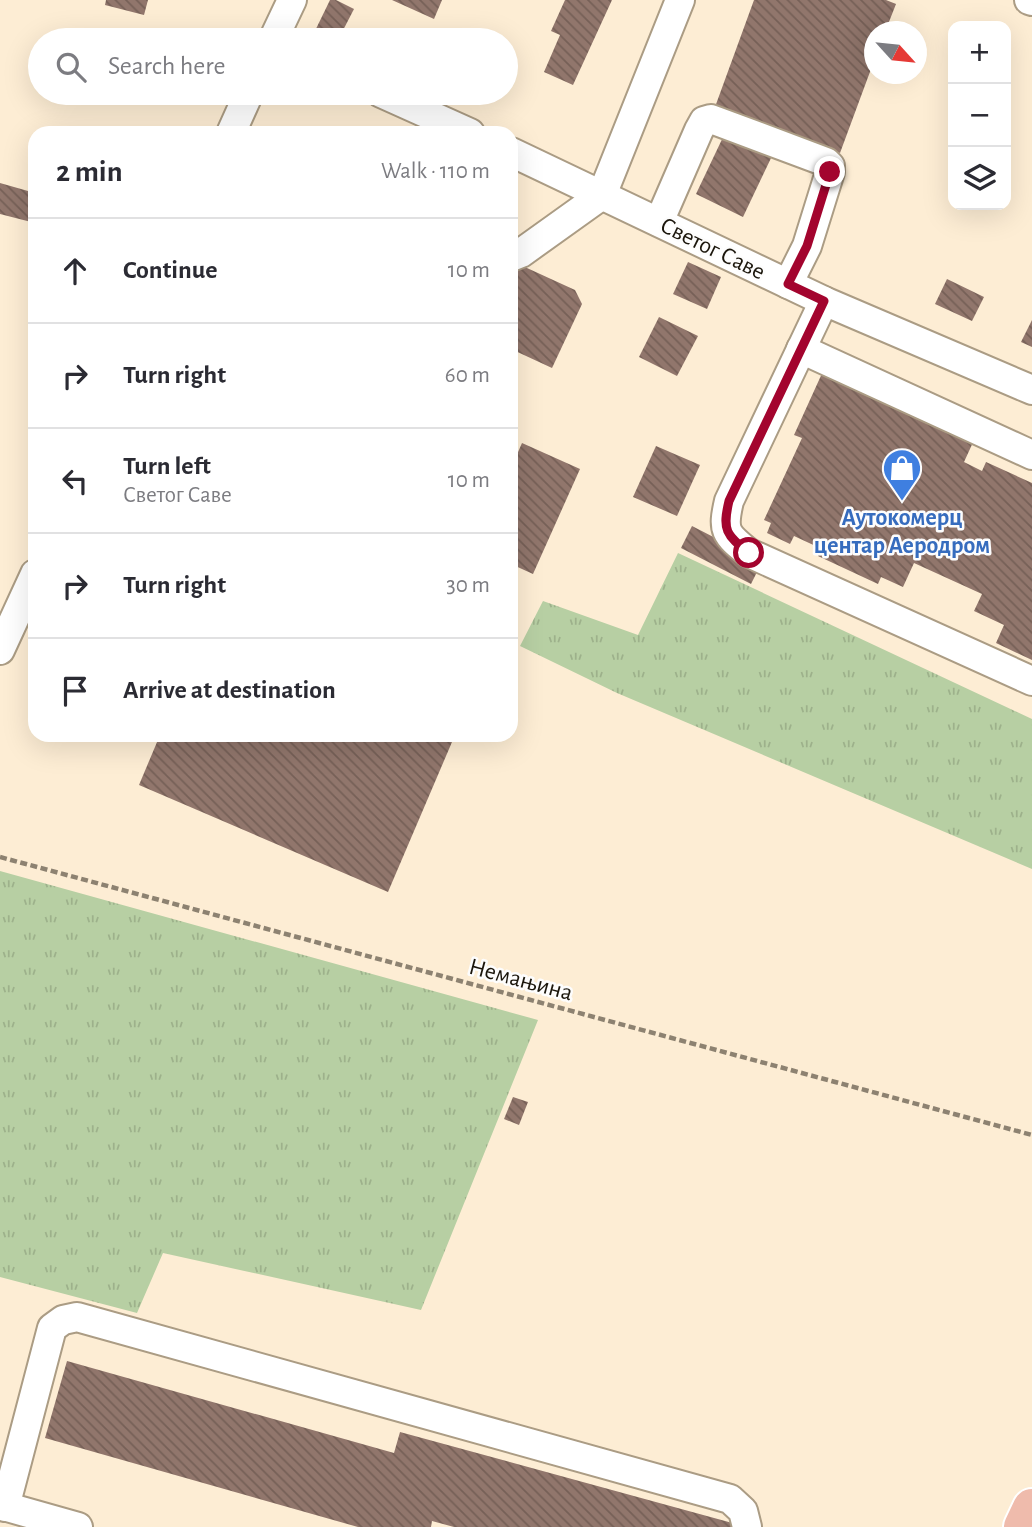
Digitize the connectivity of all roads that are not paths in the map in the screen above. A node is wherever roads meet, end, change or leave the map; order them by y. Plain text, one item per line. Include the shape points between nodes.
1 (292, 0) edge
2 (680, 0) edge
3 (279, 28) edge
4 (244, 105) edge
5 (408, 105) edge
6 (234, 126) edge
7 (454, 126) edge
8 (518, 155) edge
9 (602, 195) junction
10 (659, 222) junction
11 (518, 254) edge
12 (788, 284) junction
13 (824, 301) junction
14 (801, 349) junction
15 (1032, 390) edge
16 (1032, 455) edge
17 (28, 589) edge
18 (0, 650) edge
19 (1032, 681) edge
20 (2, 1506) edge
21 (1032, 1508) edge
22 (78, 1527) edge
23 (747, 1527) edge
24 (1023, 1527) edge

1 - 3 street
2 - 9 street
4 - 6 street
5 - 7 street
8 - 9 street, Светог Саве
9 - 10 street, Светог Саве
9 - 11 street
10 - 12 street, Светог Саве
10 - 12 street via 704,121 711,119 826,162 830,172 807,246
12 - 13 street, Светог Саве
13 - 14 street
13 - 15 street, Светог Саве
14 - 16 street
14 - 19 street via 729,501 725,529 733,541 749,553
17 - 18 street
20 - 22 street
20 - 23 street via 52,1328 77,1317 730,1499 743,1511
21 - 24 highway

